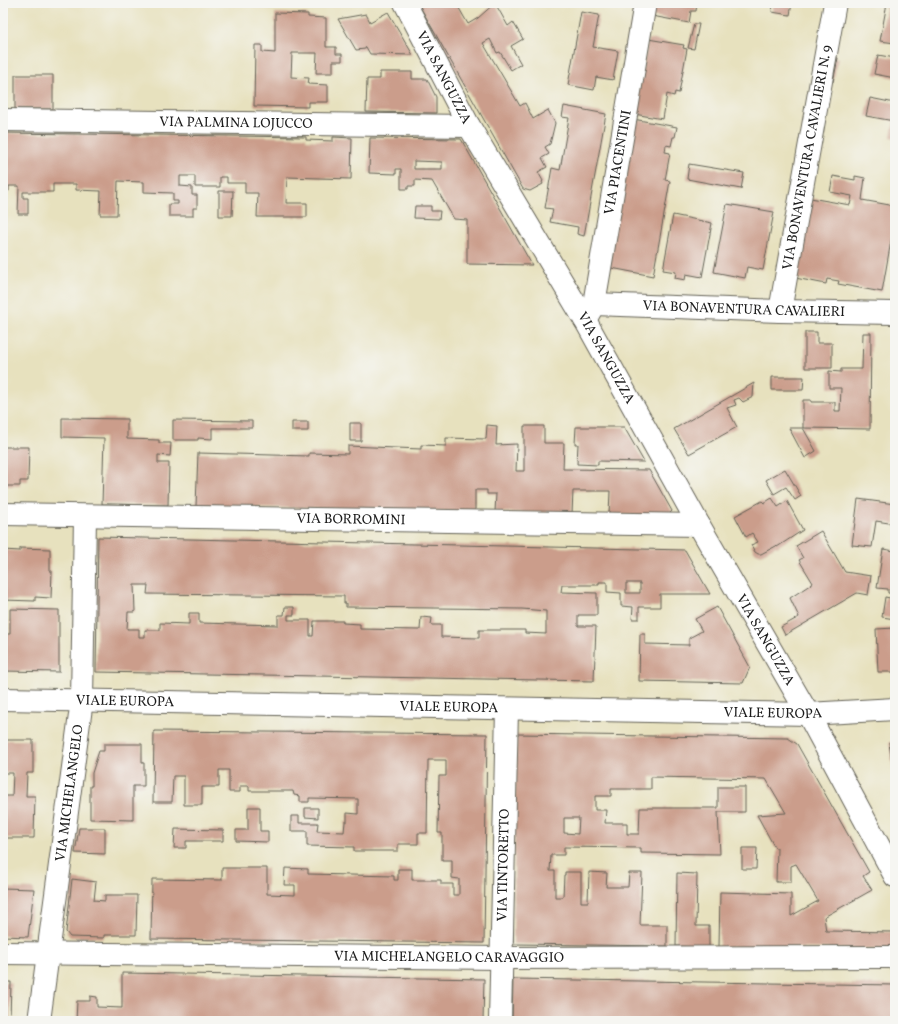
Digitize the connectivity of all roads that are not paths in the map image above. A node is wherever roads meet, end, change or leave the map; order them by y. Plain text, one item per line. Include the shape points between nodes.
1 (405, 3) edge
2 (645, 3) edge
3 (835, 3) edge
4 (3, 120) edge
5 (469, 126) junction
6 (894, 310) edge
7 (780, 311) junction
8 (589, 312) junction
9 (3, 514) edge
10 (85, 516) junction
11 (699, 525) junction
12 (3, 699) edge
13 (82, 700) junction
14 (507, 709) junction
15 (895, 709) edge
16 (808, 714) junction
17 (895, 876) edge
18 (3, 953) edge
19 (48, 954) junction
20 (895, 957) edge
21 (502, 958) junction
22 (39, 1021) edge
23 (500, 1021) edge

1 - 5 street, VIA SANGUZZA
2 - 8 street, VIA PIACENTINI
3 - 7 street, VIA BONAVENTURA CAVALIERI N. 9
4 - 5 street, VIA PALMINA LOJUCCO
5 - 8 street, VIA SANGUZZA
6 - 7 street, VIA BONAVENTURA CAVALIERI
7 - 8 street, VIA BONAVENTURA CAVALIERI
8 - 11 street, VIA SANGUZZA
9 - 10 street, VIA BORROMINI
10 - 11 street, VIA BORROMINI
10 - 13 street, VIA MICHELANGELO
11 - 16 street, VIA SANGUZZA
12 - 13 street, VIALE EUROPA
13 - 14 street, VIALE EUROPA
13 - 19 street, VIA MICHELANGELO
14 - 16 street, VIALE EUROPA
14 - 21 street, VIA TINTORETTO
15 - 16 street, VIALE EUROPA
16 - 17 street, VIA SANGUZZA
18 - 19 street, VIA MICHELANGELO CARAVAGGIO
19 - 21 street, VIA MICHELANGELO CARAVAGGIO
19 - 22 street, VIA MICHELANGELO
20 - 21 street, VIA MICHELANGELO CARAVAGGIO
21 - 23 street, VIA TINTORETTO

